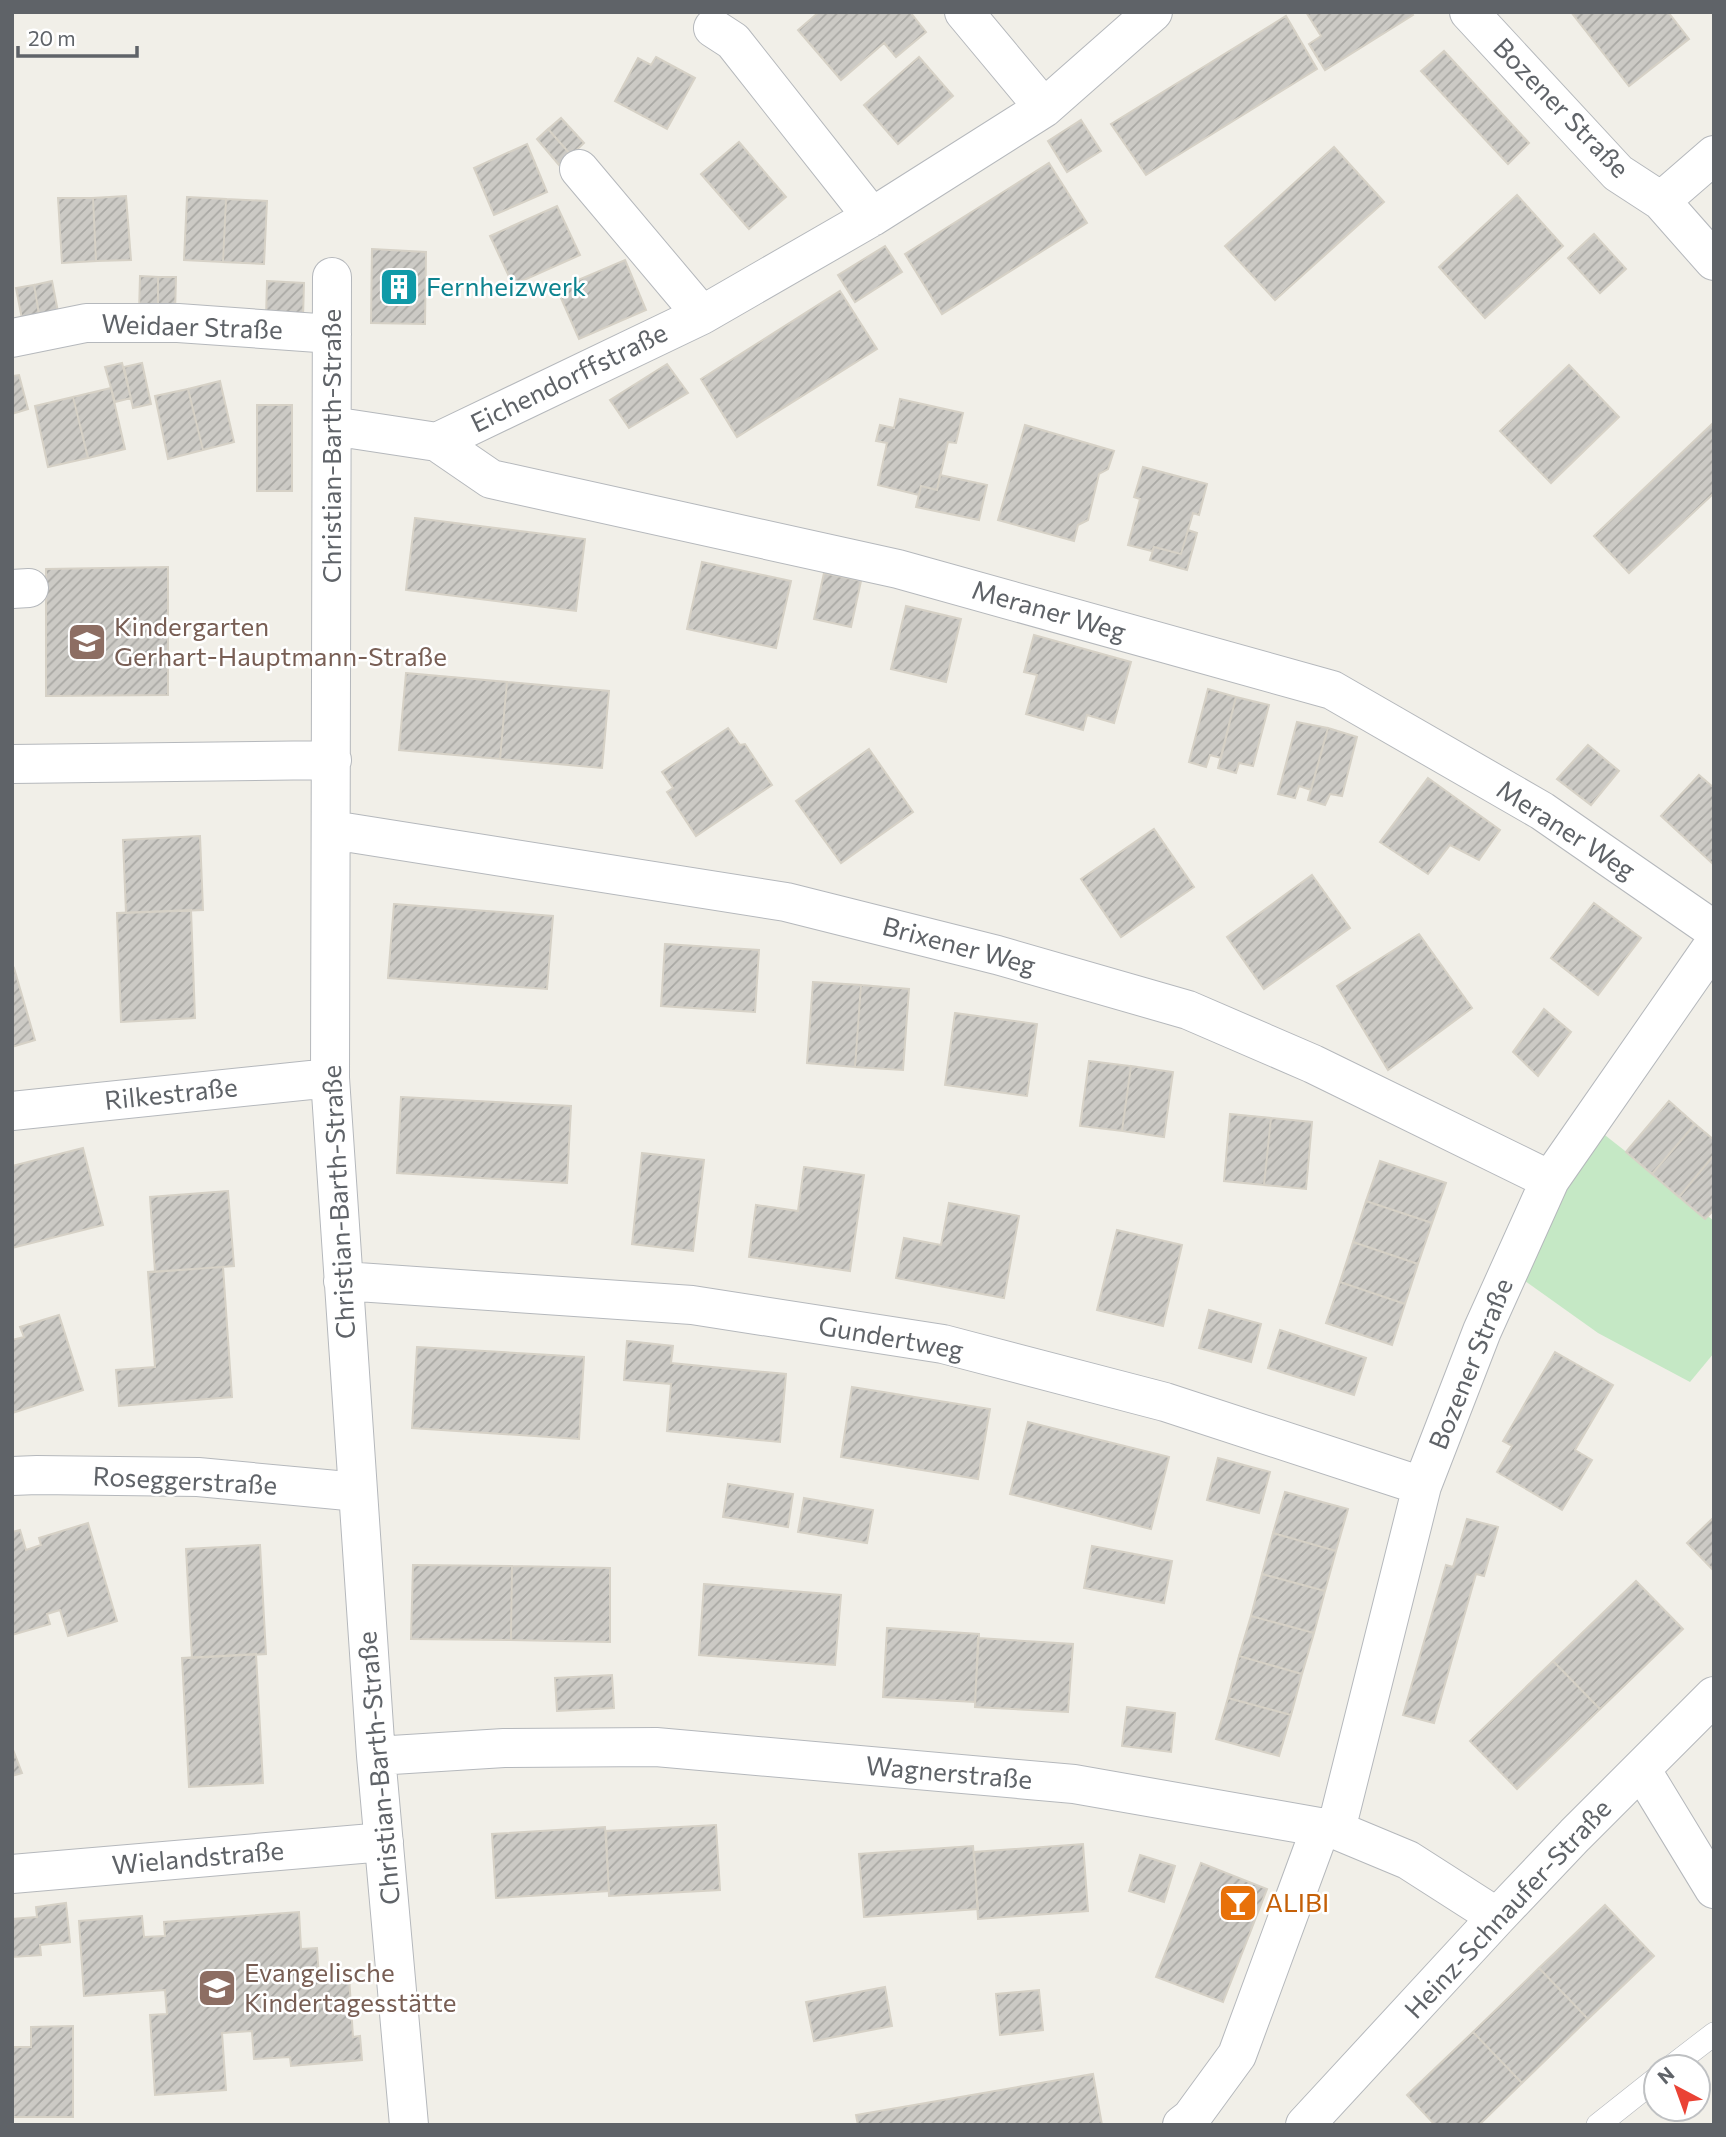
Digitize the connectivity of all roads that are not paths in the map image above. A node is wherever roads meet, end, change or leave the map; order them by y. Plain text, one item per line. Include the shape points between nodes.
1 (964, 12) edge
2 (1153, 12) edge
3 (1469, 12) edge
4 (713, 29) dead end
5 (1044, 108) junction
6 (1714, 155) edge
7 (579, 169) dead end
8 (1661, 201) junction
9 (872, 217) junction
10 (1714, 261) edge
11 (332, 277) dead end
12 (702, 315) junction
13 (332, 334) junction
14 (12, 338) edge
15 (332, 426) junction
16 (437, 442) junction
17 (332, 760) junction
18 (12, 764) edge
19 (332, 830) junction
20 (1714, 930) edge
21 (1714, 944) edge
22 (330, 1078) junction
23 (12, 1111) edge
24 (1550, 1180) junction
25 (343, 1281) junction
26 (12, 1476) edge
27 (1422, 1486) junction
28 (358, 1492) junction
29 (1714, 1696) edge
30 (376, 1756) junction
31 (1641, 1769) junction
32 (1328, 1829) junction
33 (384, 1842) junction
34 (12, 1874) edge
35 (1714, 1889) edge
36 (1497, 1917) junction
37 (1714, 2034) edge
38 (1689, 2053) edge
39 (1642, 2090) edge
40 (409, 2125) edge
41 (1182, 2125) edge
42 (1306, 2125) edge
43 (1598, 2125) edge

1 - 5 street
2 - 5 street, Eichendorffstraße
3 - 8 street, Bozener Straße via 1618,173
4 - 9 street via 733,41
5 - 9 street, Eichendorffstraße
6 - 8 street
7 - 12 street, Eichendorffstraße
8 - 10 street, Bozener Straße
9 - 12 street, Eichendorffstraße
11 - 13 street, Christian-Barth-Straße
12 - 16 street, Eichendorffstraße
13 - 14 street, Weidaer Straße via 178,323 86,323
13 - 15 street, Christian-Barth-Straße
15 - 16 street, Meraner Weg
15 - 17 street, Christian-Barth-Straße
16 - 20 street, Meraner Weg via 491,479 898,569 1332,690 1542,811
17 - 18 street
17 - 19 street, Christian-Barth-Straße
19 - 22 street, Christian-Barth-Straße
19 - 24 street, Brixener Weg via 786,902 1175,1006 1313,1064
21 - 24 street, Bozener Straße
22 - 23 street, Rilkestraße
22 - 25 street, Christian-Barth-Straße
24 - 27 street, Bozener Straße via 1482,1331
25 - 27 street, Gundertweg via 692,1305 943,1344 1165,1402
25 - 28 street, Christian-Barth-Straße
26 - 28 street, Roseggerstraße via 198,1477
27 - 32 street, Bozener Straße
28 - 30 street, Christian-Barth-Straße
29 - 31 street, Heinz-Schnaufer-Straße
30 - 32 street, Wagnerstraße via 504,1748 662,1747 1073,1784
30 - 33 street, Christian-Barth-Straße
31 - 35 street
31 - 36 street, Heinz-Schnaufer-Straße
32 - 36 street, Wagnerstraße via 1408,1860
32 - 41 street, Bozener Straße via 1237,2055
33 - 34 street, Wielandstraße
33 - 40 street, Christian-Barth-Straße
36 - 42 street, Heinz-Schnaufer-Straße
37 - 38 lane
39 - 43 lane

